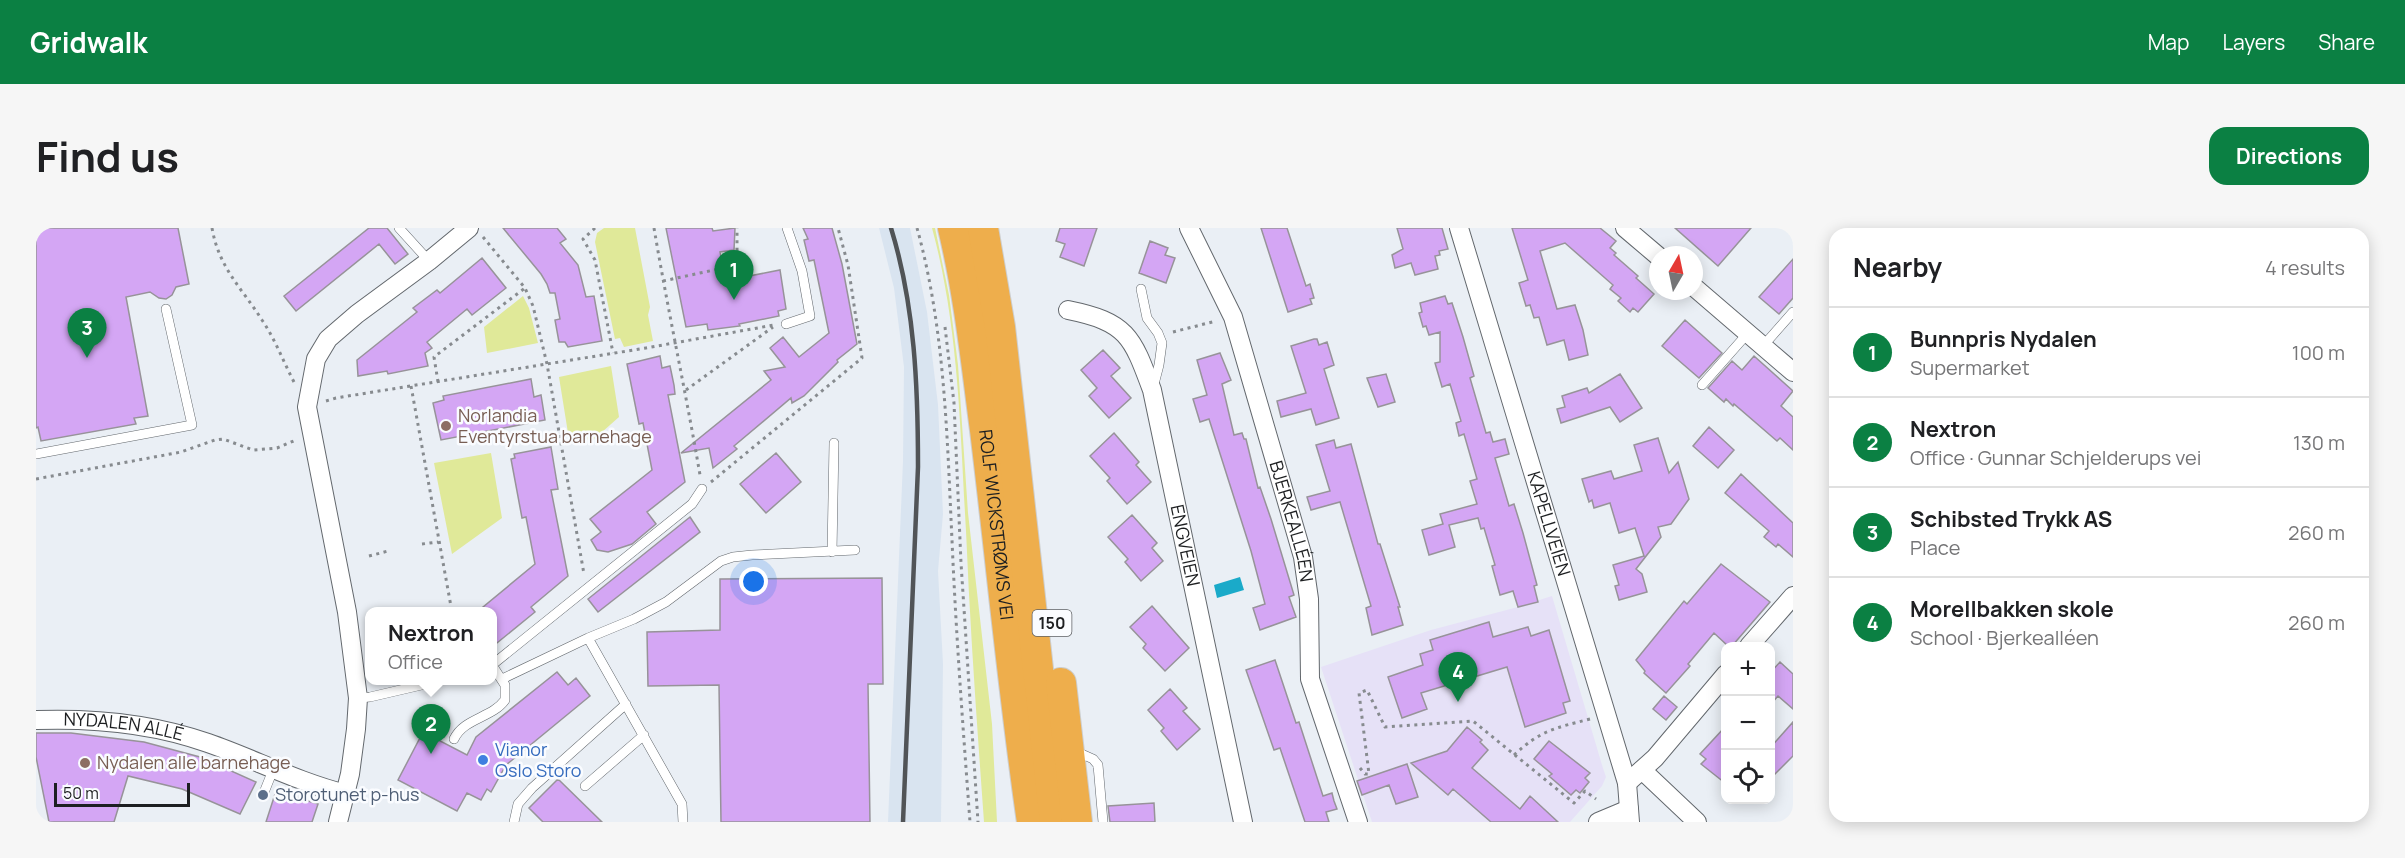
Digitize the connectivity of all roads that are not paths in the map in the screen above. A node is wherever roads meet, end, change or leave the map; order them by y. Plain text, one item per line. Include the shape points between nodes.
1 (399, 228) edge
2 (787, 228) edge
3 (953, 228) edge
4 (983, 228) edge
5 (1189, 228) edge
6 (1459, 228) edge
7 (1625, 228) edge
8 (478, 235) edge
9 (1649, 248) edge
10 (429, 261) junction
11 (1141, 289) dead end
12 (1703, 295) edge
13 (166, 309) dead end
14 (1068, 310) dead end
15 (1793, 312) edge
16 (786, 324) dead end
17 (1748, 333) junction
18 (1763, 346) junction
19 (1793, 372) edge
20 (1702, 385) dead end
21 (1152, 390) junction
22 (1012, 426) junction
23 (834, 443) dead end
24 (36, 454) edge
25 (702, 489) road end
26 (855, 550) dead end
27 (832, 552) junction
28 (1793, 596) edge
29 (588, 638) junction
30 (1753, 642) edge
31 (497, 661) edge
32 (497, 672) edge
33 (502, 679) junction
34 (1721, 679) edge
35 (425, 685) edge
36 (358, 698) junction
37 (626, 704) junction
38 (36, 720) edge
39 (1018, 722) junction
40 (644, 735) junction
41 (454, 739) dead end
42 (1070, 748) junction
43 (273, 770) junction
44 (1642, 770) junction
45 (1627, 783) junction
46 (585, 786) dead end
47 (346, 794) junction
48 (263, 795) dead end
49 (1630, 816) edge
50 (338, 822) edge
51 (513, 822) edge
52 (683, 822) edge
53 (1010, 822) edge
54 (1032, 822) edge
55 (1055, 822) edge
56 (1077, 822) edge
57 (1103, 822) edge
58 (1243, 822) edge
59 (1358, 822) edge
60 (1598, 822) edge
61 (1697, 822) edge

1 - 10 lane
2 - 16 lane via 802,271 810,316
3 - 39 highway, ROLF WICKSTRØMS VEI / 150 via 974,346
4 - 22 highway, ROLF WICKSTRØMS VEI / 150
5 - 59 street, BJERKEALLÉEN via 1233,317 1303,557 1309,599 1310,679
6 - 45 street, KAPELLVEIEN
7 - 9 street
8 - 10 street
10 - 36 street via 328,339 316,359 307,408 347,612
11 - 21 lane via 1148,318 1162,343
12 - 17 street
13 - 24 lane via 192,425
14 - 21 street, ENGVEIEN via 1098,316 1129,338
15 - 18 lane
17 - 18 street
17 - 20 lane
18 - 19 street
21 - 58 street, ENGVEIEN
22 - 42 highway, 150 via 1045,577
22 - 55 highway, ROLF WICKSTRØMS VEI / 150
23 - 27 lane
25 - 31 lane via 692,504
26 - 27 lane
27 - 29 lane via 752,555 721,561 666,602
28 - 30 street
29 - 33 lane
29 - 37 lane
32 - 33 lane
33 - 41 lane via 506,691 501,705 460,729
34 - 44 street
35 - 36 lane
36 - 47 street
37 - 40 lane
37 - 51 lane via 532,788 518,804
38 - 43 street, NYDALEN ALLÉ via 78,718 153,727 208,743
39 - 53 highway, 150
39 - 54 highway, ROLF WICKSTRØMS VEI / 150
40 - 46 lane
40 - 52 lane via 682,804
42 - 56 highway, 150
42 - 57 lane via 1098,765
43 - 47 street, NYDALEN ALLÉ
43 - 48 lane
44 - 45 street
44 - 61 street
45 - 49 street, KAPELLVEIEN
47 - 50 street
49 - 60 street

